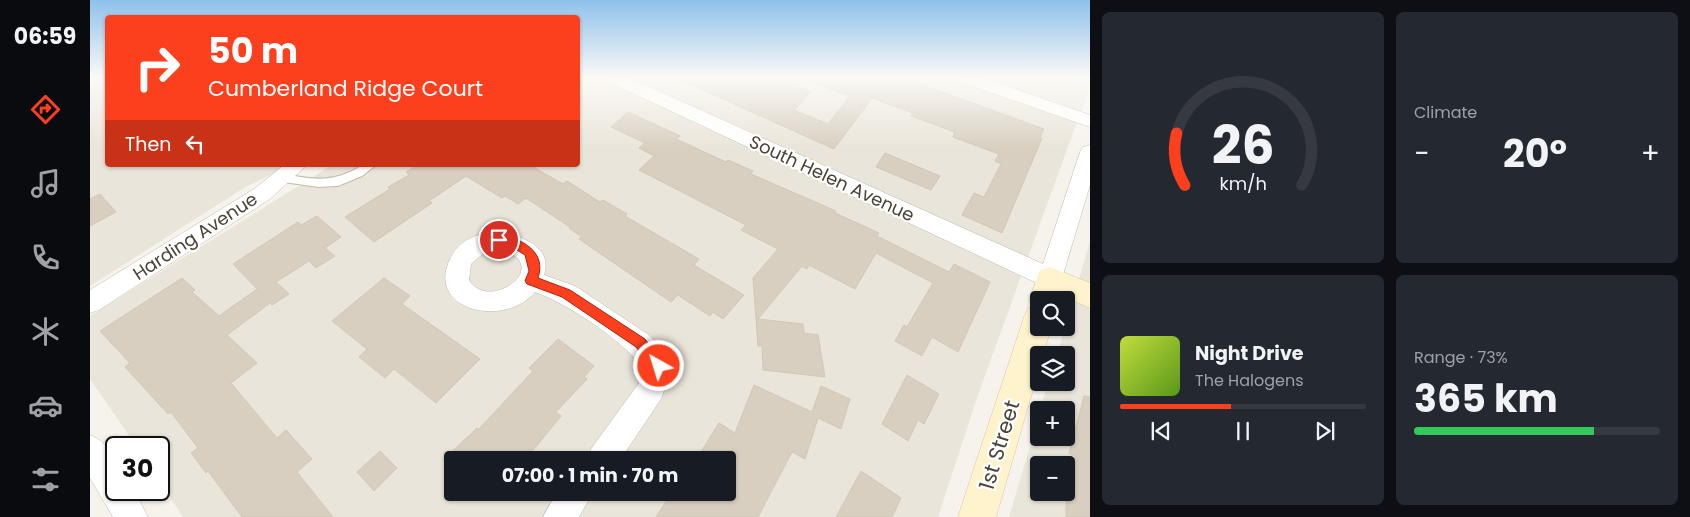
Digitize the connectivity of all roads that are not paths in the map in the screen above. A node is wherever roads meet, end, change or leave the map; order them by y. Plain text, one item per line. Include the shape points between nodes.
1 (662, 101) edge
2 (1033, 101) edge
3 (1090, 121) edge
4 (1090, 152) edge
5 (367, 167) edge
6 (290, 172) edge
7 (531, 281) dead end
8 (1047, 289) edge
9 (1090, 296) edge
10 (90, 303) edge
11 (1033, 336) edge
12 (608, 451) edge
13 (92, 459) edge
14 (571, 501) edge
15 (132, 517) edge
16 (559, 517) edge
17 (977, 517) edge

1 - 8 street, South Helen Avenue
2 - 3 street
4 - 8 street
5 - 6 lane via 339,183 316,185
6 - 10 street, Harding Avenue via 225,218
7 - 12 street via 566,293 640,343 659,366 651,390
8 - 9 street
11 - 17 street, 1st Street
13 - 15 street
14 - 16 street

